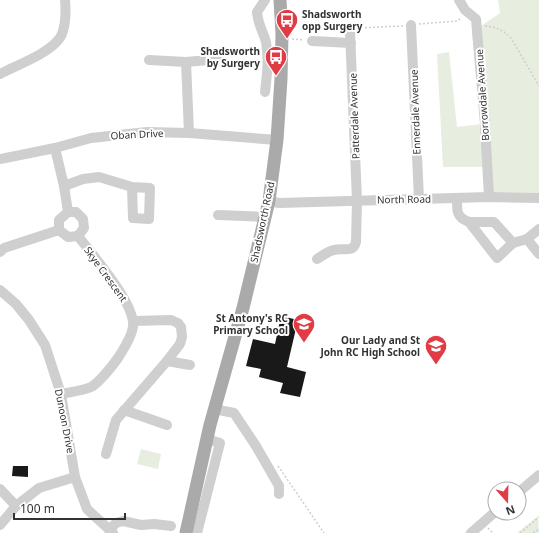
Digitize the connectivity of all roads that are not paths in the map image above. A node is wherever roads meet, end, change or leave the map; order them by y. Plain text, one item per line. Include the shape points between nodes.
1 (65, 0) edge
2 (265, 0) edge
3 (280, 0) edge
4 (459, 0) edge
5 (411, 25) dead end
6 (350, 31) dead end
7 (312, 41) road end
8 (351, 43) junction
9 (219, 59) dead end
10 (149, 60) dead end
11 (186, 62) junction
12 (0, 74) edge
13 (265, 92) dead end
14 (189, 133) junction
15 (277, 140) junction
16 (55, 148) junction
17 (0, 159) edge
18 (64, 186) junction
19 (132, 188) dead end
20 (489, 197) junction
21 (457, 198) junction
22 (539, 198) edge
23 (419, 199) junction
24 (357, 200) junction
25 (269, 201) junction
26 (68, 212) junction
27 (218, 215) dead end
28 (265, 217) junction
29 (469, 222) junction
30 (539, 229) edge
31 (59, 230) junction
32 (78, 236) junction
33 (527, 239) junction
34 (513, 243) junction
35 (0, 252) edge
36 (539, 254) edge
37 (317, 259) dead end
38 (0, 290) edge
39 (133, 320) junction
40 (167, 361) junction
41 (190, 365) dead end
42 (61, 394) junction
43 (214, 409) junction
44 (124, 410) junction
45 (167, 426) dead end
46 (207, 439) junction
47 (106, 454) dead end
48 (75, 477) junction
49 (538, 479) edge
50 (527, 487) edge
51 (0, 489) edge
52 (279, 494) dead end
53 (16, 506) junction
54 (487, 519) edge
55 (0, 525) edge
56 (171, 526) dead end
57 (111, 531) edge
58 (186, 533) edge
59 (197, 533) edge
60 (471, 533) edge

1 - 12 street via 66,19 60,39 43,52
2 - 13 street via 257,12 265,41 268,66
3 - 15 main road, Shadsworth Road via 282,34
4 - 20 street, Borrowdale Avenue via 465,10 476,19 477,25
5 - 23 street, Ennerdale Avenue
6 - 8 street, Patterdale Avenue
7 - 8 street
8 - 24 street, Patterdale Avenue
9 - 11 street
10 - 11 street
11 - 14 street
14 - 15 street, Oban Drive
14 - 16 street, Oban Drive via 147,132 91,138
15 - 25 main road, Shadsworth Road
16 - 17 street, Oban Drive
16 - 18 street
18 - 19 street via 98,177
18 - 26 street
20 - 21 street, North Road
20 - 22 street, North Road
21 - 23 street, North Road
21 - 29 street via 457,213
23 - 24 street, North Road
24 - 25 street, North Road via 278,203
24 - 37 street, Patterdale Avenue via 354,248 332,250
25 - 28 main road, Shadsworth Road
26 - 31 street via 59,220
26 - 32 street via 76,212 84,219 84,228
27 - 28 street
28 - 43 main road, Shadsworth Road
29 - 34 street via 494,222
29 - 34 street via 497,258
30 - 33 street
31 - 32 street via 68,237
31 - 35 street via 4,248
32 - 39 street, Skye Crescent via 123,297
33 - 34 street
33 - 36 street
38 - 42 street, Dunoon Drive via 16,304 45,345
39 - 40 street via 171,320 178,324 182,330 181,341
39 - 42 street via 128,343 112,366 91,386
40 - 41 street
40 - 44 street
42 - 48 street, Dunoon Drive
43 - 46 main road, Shadsworth Road
43 - 52 street via 234,413 279,486
44 - 45 street
44 - 47 street via 116,420
46 - 58 main road, Shadsworth Road
46 - 59 street via 220,443
48 - 53 street via 39,488
48 - 57 street, Dunoon Drive via 87,509
49 - 50 street
51 - 53 street
53 - 55 street
54 - 60 street
56 - 57 street via 141,525 123,521 116,523

